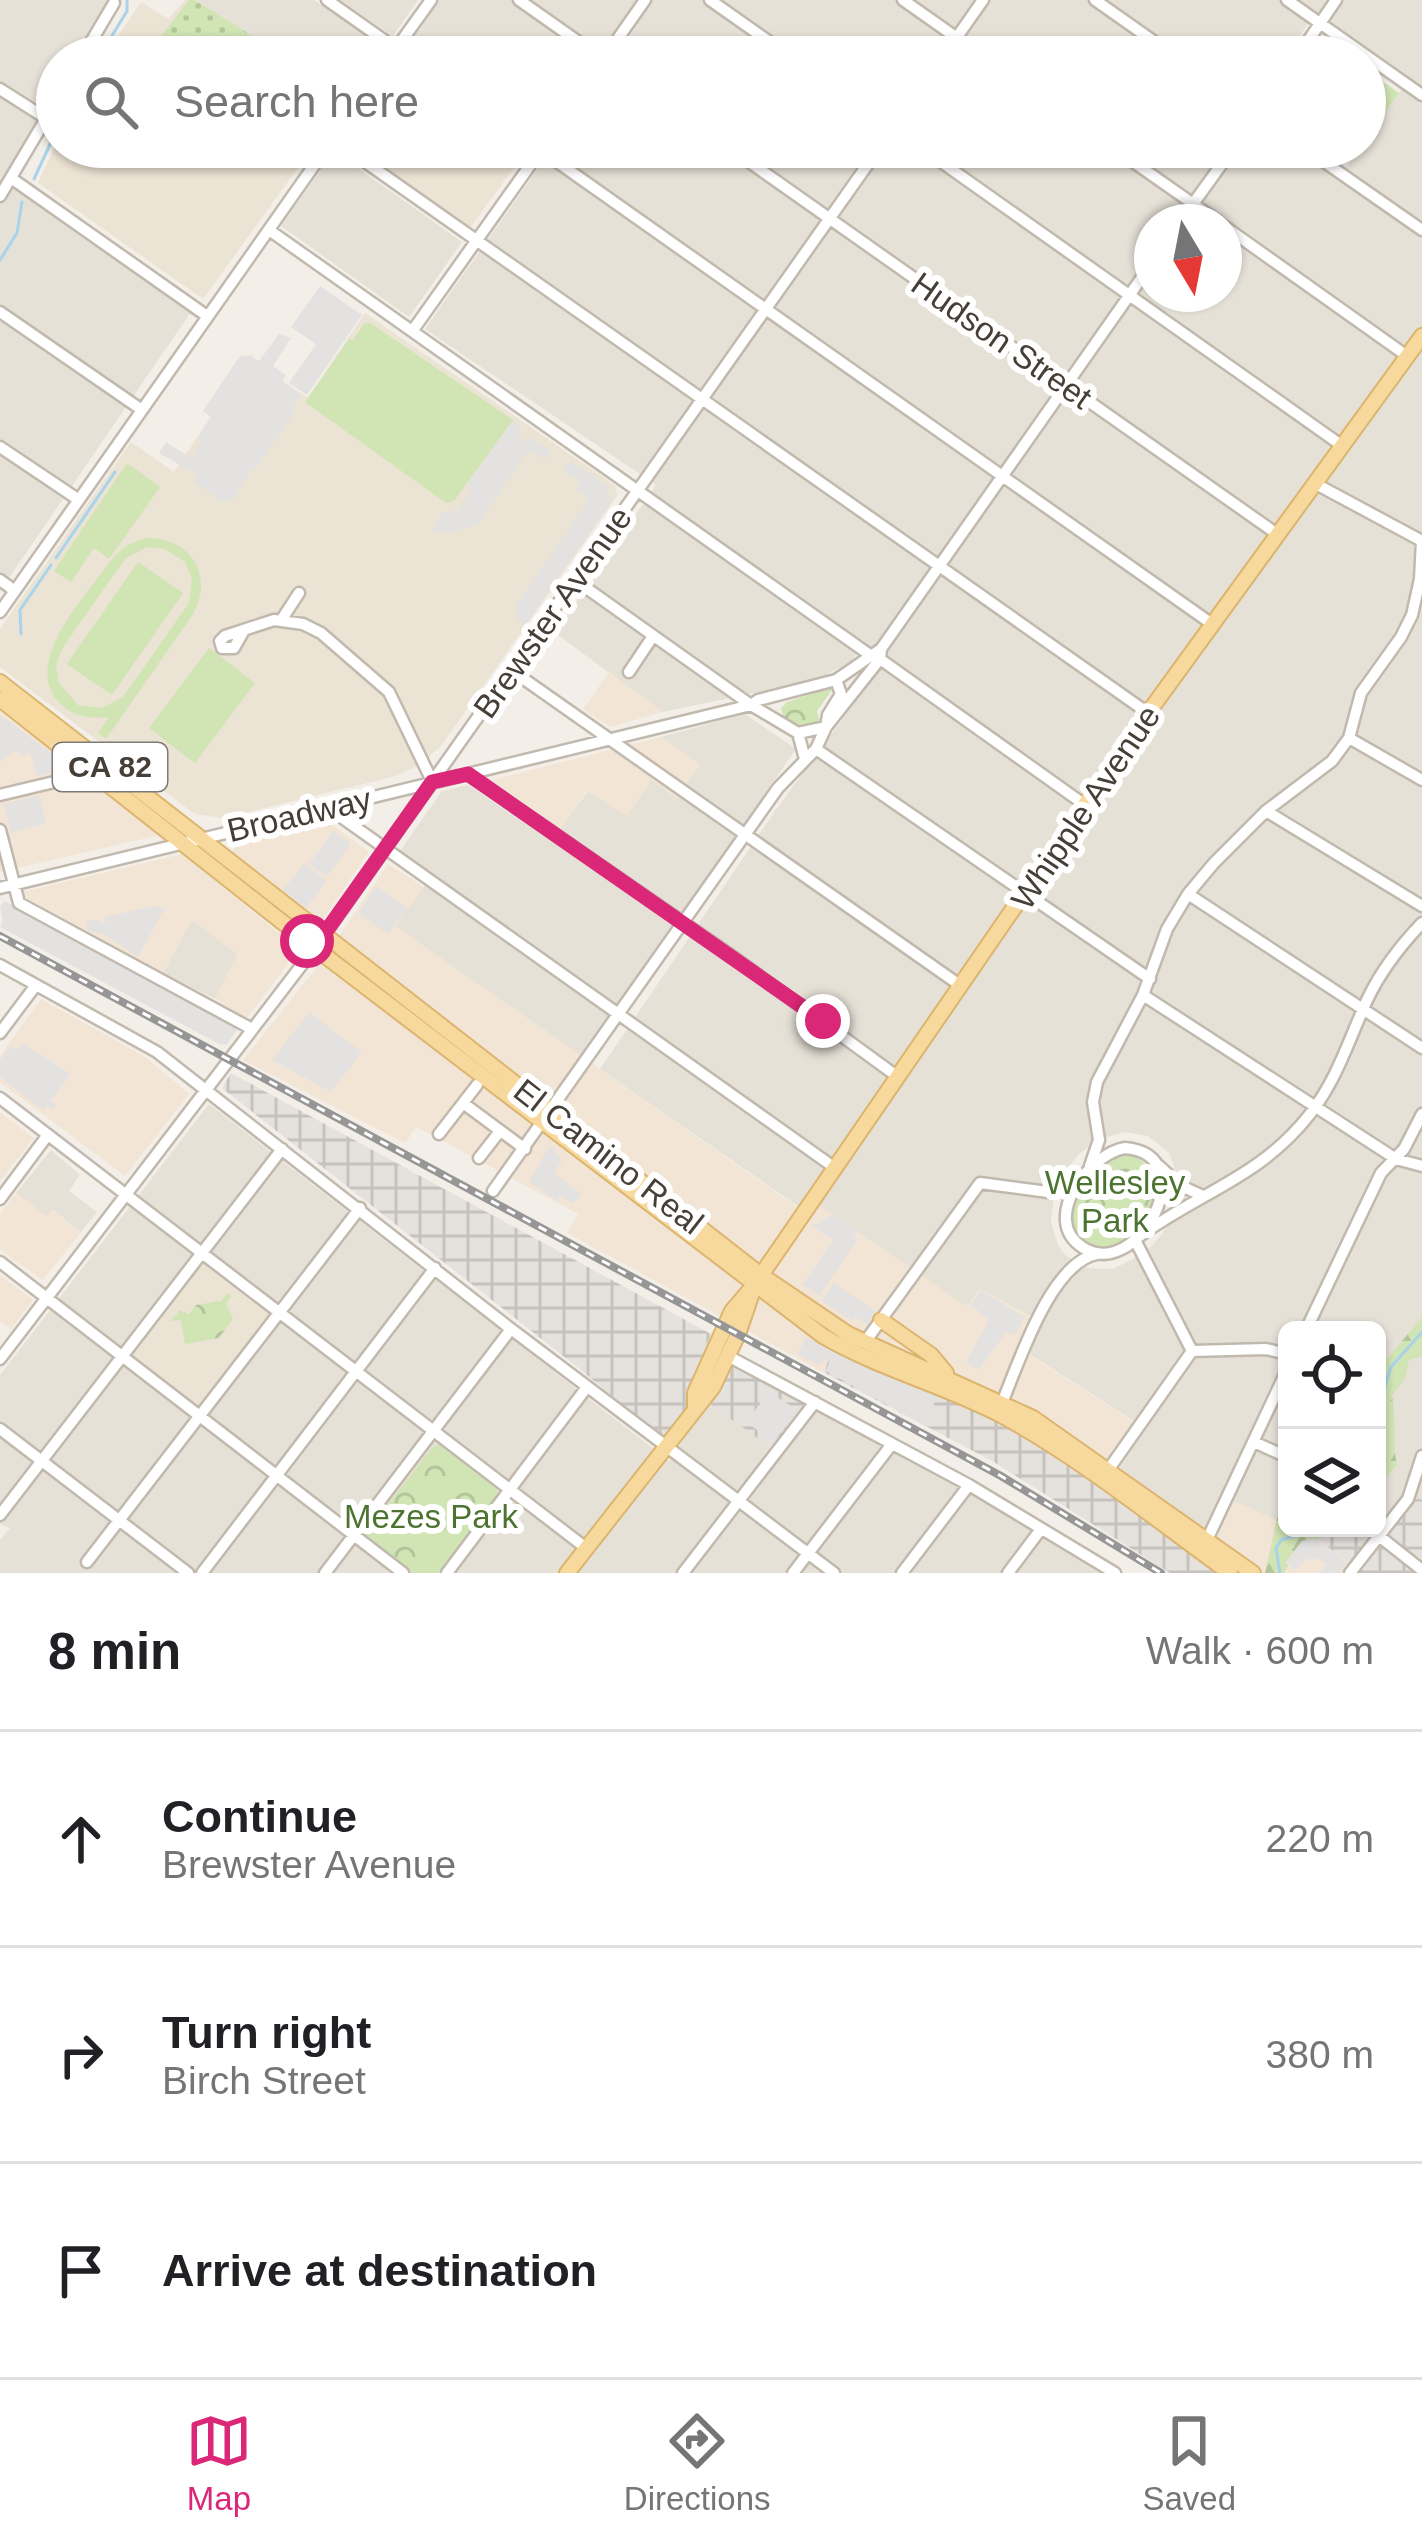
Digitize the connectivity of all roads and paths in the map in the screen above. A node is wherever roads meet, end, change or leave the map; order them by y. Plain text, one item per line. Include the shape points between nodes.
1 (327, 0) edge
2 (430, 0) edge
3 (519, 0) edge
4 (645, 0) edge
5 (710, 0) edge
6 (903, 0) edge
7 (983, 0) edge
8 (1095, 0) edge
9 (1287, 0) edge
10 (1336, 0) edge
11 (114, 3) edge
12 (1320, 23) junction
13 (94, 36) edge
14 (372, 36) edge
15 (405, 36) edge
16 (572, 36) edge
17 (618, 36) edge
18 (761, 36) edge
19 (953, 36) edge
20 (957, 36) edge
21 (1146, 36) edge
22 (1311, 36) edge
23 (1338, 36) edge
24 (1386, 70) edge
25 (0, 89) edge
26 (1422, 95) edge
27 (36, 111) edge
28 (36, 136) edge
29 (312, 168) edge
30 (374, 168) edge
31 (526, 168) edge
32 (568, 168) edge
33 (758, 168) edge
34 (865, 168) edge
35 (950, 168) edge
36 (1142, 168) edge
37 (1219, 168) edge
38 (1333, 168) edge
39 (11, 178) junction
40 (0, 196) edge
41 (1193, 204) joint
42 (829, 218) junction
43 (269, 230) junction
44 (1422, 230) edge
45 (1242, 239) edge
46 (477, 240) junction
47 (1134, 289) edge
48 (1130, 295) junction
49 (766, 308) junction
50 (0, 312) edge
51 (207, 316) junction
52 (413, 330) junction
53 (1422, 336) edge
54 (1407, 356) junction
55 (1066, 386) junction
56 (703, 398) junction
57 (142, 410) junction
58 (1341, 445) junction
59 (0, 448) edge
60 (1002, 475) junction
61 (1316, 484) junction
62 (639, 489) junction
63 (79, 500) junction
64 (1276, 533) junction
65 (1422, 541) edge
66 (939, 566) junction
67 (0, 580) edge
68 (575, 580) junction
69 (15, 591) junction
70 (299, 593) dead end
71 (0, 612) edge
72 (282, 620) junction
73 (1212, 623) junction
74 (242, 632) dead end
75 (652, 636) junction
76 (877, 654) junction
77 (512, 670) junction
78 (628, 672) dead end
79 (836, 680) junction
80 (0, 682) edge
81 (807, 689) junction
82 (0, 699) edge
83 (751, 705) junction
84 (1148, 713) junction
85 (775, 720) junction
86 (826, 727) junction
87 (797, 734) junction
88 (1349, 738) junction
89 (610, 739) junction
90 (816, 748) junction
91 (802, 763) junction
92 (96, 772) junction
93 (468, 774) junction
94 (1422, 780) edge
95 (432, 782) junction
96 (0, 796) edge
97 (1085, 805) junction
98 (327, 807) junction
99 (1265, 811) junction
100 (0, 830) edge
101 (747, 836) junction
102 (191, 839) junction
103 (384, 849) junction
104 (6, 885) edge
105 (1188, 894) junction
106 (1026, 896) junction
107 (1422, 906) edge
108 (1422, 923) edge
109 (684, 925) junction
110 (319, 941) junction
111 (0, 964) edge
112 (1150, 979) junction
113 (37, 985) junction
114 (961, 986) junction
115 (1143, 995) junction
116 (1365, 1007) junction
117 (620, 1016) junction
118 (252, 1029) junction
119 (0, 1033) edge
120 (1422, 1048) edge
121 (898, 1077) junction
122 (477, 1085) dead end
123 (206, 1088) junction
124 (0, 1098) edge
125 (463, 1103) junction
126 (1315, 1107) junction
127 (1422, 1114) edge
128 (548, 1118) junction
129 (1099, 1130) junction
130 (500, 1131) junction
131 (439, 1134) dead end
132 (47, 1136) junction
133 (283, 1149) junction
134 (525, 1149) junction
135 (479, 1158) dead end
136 (1152, 1158) junction
137 (1396, 1159) junction
138 (1422, 1166) edge
139 (835, 1168) junction
140 (1087, 1170) junction
141 (494, 1191) dead end
142 (1048, 1192) junction
143 (125, 1193) junction
144 (1210, 1193) junction
145 (0, 1199) edge
146 (359, 1208) junction
147 (1069, 1224) junction
148 (1136, 1239) junction
149 (1101, 1253) junction
150 (202, 1254) junction
151 (0, 1262) edge
152 (435, 1268) junction
153 (1062, 1277) junction
154 (758, 1280) junction
155 (47, 1298) junction
156 (278, 1310) junction
157 (881, 1320) junction
158 (1310, 1321) edge
159 (512, 1329) junction
160 (865, 1342) junction
161 (1192, 1351) junction
162 (1278, 1352) edge
163 (120, 1355) junction
164 (728, 1356) junction
165 (0, 1359) edge
166 (354, 1370) junction
167 (950, 1377) junction
168 (587, 1387) junction
169 (814, 1402) junction
170 (1278, 1405) edge
171 (695, 1406) junction
172 (1000, 1407) junction
173 (198, 1416) junction
174 (0, 1429) edge
175 (434, 1430) junction
176 (1254, 1442) junction
177 (665, 1444) junction
178 (892, 1444) junction
179 (1278, 1453) edge
180 (1422, 1456) edge
181 (40, 1461) junction
182 (275, 1475) junction
183 (1104, 1475) junction
184 (969, 1485) junction
185 (512, 1491) junction
186 (739, 1500) junction
187 (0, 1515) edge
188 (120, 1521) junction
189 (1386, 1527) edge
190 (1041, 1529) junction
191 (354, 1535) junction
192 (1378, 1537) edge
193 (1380, 1537) edge
194 (1204, 1547) junction
195 (586, 1548) junction
196 (809, 1553) junction
197 (87, 1562) dead end
198 (1422, 1570) edge
199 (188, 1573) edge
200 (202, 1573) edge
201 (325, 1573) edge
202 (403, 1573) edge
203 (447, 1573) edge
204 (567, 1573) edge
205 (683, 1573) edge
206 (793, 1573) edge
207 (834, 1573) edge
208 (902, 1573) edge
209 (1007, 1573) edge
210 (1115, 1573) edge
211 (1230, 1573) edge
212 (1253, 1573) edge
213 (1350, 1573) edge

1 - 14 street
2 - 15 street
3 - 16 street
4 - 17 street
5 - 18 street
6 - 19 street
7 - 20 street
8 - 21 street
9 - 12 street
10 - 12 street
11 - 13 street
12 - 22 street
12 - 23 street
24 - 26 street
25 - 27 street
28 - 39 street
29 - 43 street
30 - 46 street
31 - 46 street
32 - 49 street
33 - 42 street, Hudson Street
34 - 42 street, Brewster Avenue
35 - 48 street
36 - 41 street
37 - 41 street
38 - 44 street
39 - 40 street
39 - 51 street
42 - 49 street, Brewster Avenue
42 - 55 street, Hudson Street
43 - 51 street
43 - 52 street
45 - 54 street
46 - 52 street
46 - 56 street
47 - 48 street
48 - 55 street
48 - 58 street
49 - 56 street, Brewster Avenue
49 - 60 street
50 - 57 street
51 - 57 street
52 - 62 street
53 - 54 main road, Whipple Avenue
54 - 58 main road, Whipple Avenue
55 - 60 street
55 - 64 street, Hudson Street
56 - 62 street, Brewster Avenue
56 - 66 street
57 - 63 street
58 - 61 main road, Whipple Avenue
59 - 63 street
60 - 66 street
60 - 73 street
61 - 64 main road, Whipple Avenue
61 - 65 street
62 - 68 street, Brewster Avenue
62 - 76 street
63 - 69 street
64 - 73 main road, Whipple Avenue
65 - 88 street via 1412,614 1361,692
66 - 76 street
66 - 84 street
67 - 69 street
68 - 75 street
68 - 77 street, Brewster Avenue
69 - 71 street
70 - 72 street
72 - 74 street
72 - 95 street via 321,633 389,692
73 - 84 main road, Whipple Avenue
75 - 78 street
75 - 83 street
76 - 79 street, Broadway
76 - 86 street
76 - 97 street
77 - 89 street
77 - 95 street, Brewster Avenue
79 - 81 street, Broadway
79 - 86 street via 841,694
80 - 102 main road, El Camino Real / CA 82
81 - 83 street, Broadway
81 - 85 street via 781,699
82 - 92 main road, El Camino Real / CA 82
83 - 85 street
83 - 89 street, Broadway
84 - 97 main road, Whipple Avenue
85 - 87 street
86 - 87 street
86 - 90 street
87 - 91 street
88 - 94 street
88 - 99 street
89 - 93 street, Broadway
89 - 101 street
90 - 91 street
90 - 106 street
91 - 101 street
92 - 96 street
92 - 102 main road, El Camino Real / CA 82
93 - 95 street, Broadway
93 - 109 street
95 - 98 street, Broadway
95 - 103 street, Brewster Avenue
97 - 106 main road, Whipple Avenue
98 - 102 street, Broadway
98 - 103 street
99 - 105 street
99 - 107 street
100 - 104 street
101 - 109 street
101 - 114 street
102 - 104 street, Broadway
102 - 110 main road, El Camino Real / CA 82
103 - 110 street, Brewster Avenue
103 - 117 street
104 - 118 street via 19,903
105 - 112 street
105 - 116 street
106 - 112 street
106 - 114 main road, Whipple Avenue
108 - 116 street
109 - 117 street
109 - 121 street
110 - 118 street, Brewster Avenue
110 - 128 main road, El Camino Real / CA 82
111 - 113 street
112 - 115 street
113 - 119 street
113 - 123 street via 139,1040
114 - 121 main road, Whipple Avenue
115 - 126 street
115 - 129 street via 1096,1082
116 - 120 street
116 - 126 street
117 - 128 street
117 - 139 street
118 - 123 street, Brewster Avenue
121 - 139 main road, Whipple Avenue
122 - 125 street
123 - 133 street
123 - 143 street, Brewster Avenue
124 - 132 street
125 - 130 street
125 - 131 street
126 - 137 street
126 - 144 street via 1262,1164
127 - 137 street
128 - 134 street
128 - 154 main road, El Camino Real / CA 82
129 - 136 street
129 - 140 street
130 - 134 street
130 - 135 street
132 - 143 street
132 - 145 street
133 - 146 street
133 - 150 street
134 - 141 street
136 - 140 street via 1125,1148
136 - 144 street via 1188,1191
136 - 148 street via 1160,1197
137 - 138 street
137 - 158 street via 1381,1173
139 - 154 main road, Whipple Avenue
140 - 142 street
140 - 147 street via 1070,1201
142 - 147 street
142 - 157 street via 980,1183
143 - 150 street
143 - 155 street, Brewster Avenue
144 - 148 street
146 - 152 street
146 - 156 street
147 - 149 street via 1078,1244
147 - 153 street
148 - 149 street
148 - 161 street
149 - 153 street via 1078,1260
150 - 156 street
150 - 163 street
151 - 155 street
152 - 159 street
152 - 166 street
153 - 172 street
154 - 160 main road, El Camino Real / CA 82
154 - 164 main road, Whipple Avenue
154 - 171 main road, Whipple Avenue via 724,1326
154 - 172 main road, El Camino Real / CA 82 via 858,1356
155 - 163 street
155 - 165 street, Brewster Avenue
156 - 166 street
156 - 173 street
157 - 160 street
157 - 167 main road
159 - 168 street
159 - 175 street
160 - 167 main road, El Camino Real / CA 82
161 - 162 street
161 - 183 street
163 - 173 street
163 - 181 street
164 - 169 street
164 - 171 main road, Whipple Avenue
166 - 175 street
166 - 182 street
167 - 172 main road, El Camino Real / CA 82
168 - 177 street
168 - 185 street
169 - 178 street
169 - 186 street
170 - 176 street
171 - 177 main road, Whipple Avenue
172 - 183 main road, El Camino Real / CA 82
173 - 182 street
173 - 188 street
174 - 181 street
175 - 185 street
175 - 191 street
176 - 179 street
176 - 194 street
177 - 186 street
177 - 195 main road, Whipple Avenue
178 - 184 street
178 - 196 street
180 - 189 street via 1408,1499
181 - 187 street
181 - 188 street
182 - 191 street
182 - 200 street
183 - 194 main road, El Camino Real / CA 82
184 - 190 street
184 - 208 street
185 - 195 street
185 - 203 street
186 - 196 street
186 - 205 street
188 - 197 street
188 - 199 street
190 - 209 street
190 - 210 street
191 - 201 street
191 - 202 street
192 - 213 street
193 - 198 street
194 - 211 main road, El Camino Real / CA 82
194 - 212 main road, El Camino Real / CA 82
195 - 204 main road, Whipple Avenue
196 - 206 street
196 - 207 street

